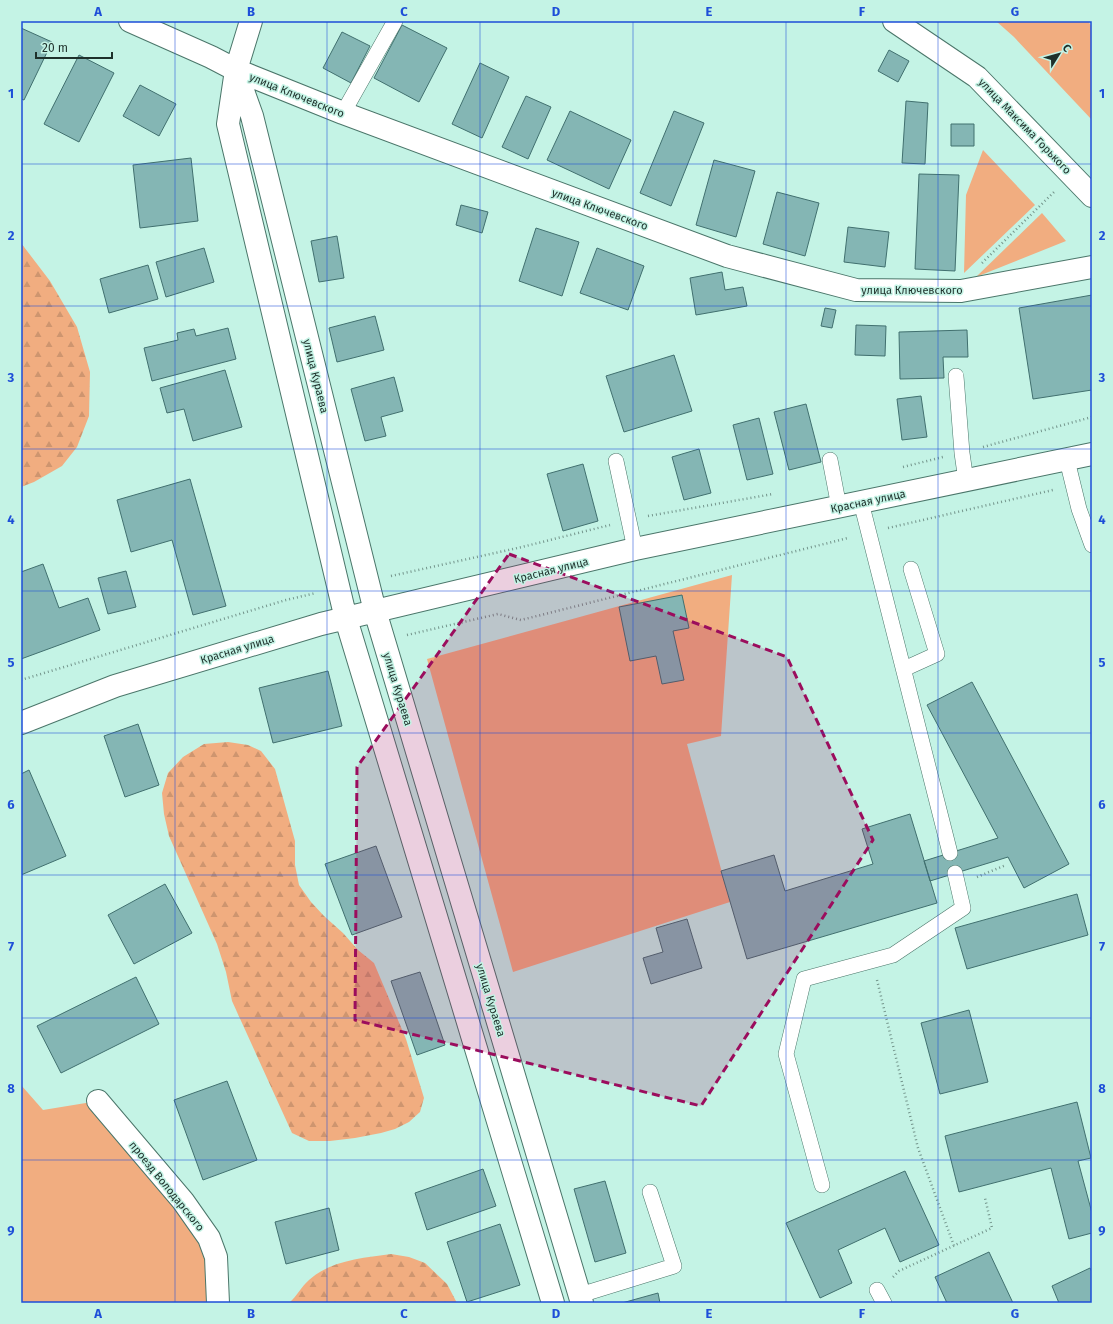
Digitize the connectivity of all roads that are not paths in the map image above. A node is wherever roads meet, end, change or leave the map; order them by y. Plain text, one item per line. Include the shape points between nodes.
1 (130, 21) edge
2 (251, 21) edge
3 (395, 21) edge
4 (894, 21) edge
5 (236, 70) junction
6 (343, 113) junction
7 (1092, 196) edge
8 (1092, 267) edge
9 (956, 376) dead end
10 (1092, 454) edge
11 (830, 460) dead end
12 (1067, 460) junction
13 (616, 461) dead end
14 (966, 481) junction
15 (861, 502) junction
16 (839, 507) junction
17 (1092, 545) edge
18 (635, 550) junction
19 (911, 569) dead end
20 (375, 611) junction
21 (346, 619) junction
22 (904, 669) junction
23 (21, 723) edge
24 (950, 853) dead end
25 (956, 879) road end
26 (98, 1101) dead end
27 (822, 1185) dead end
28 (650, 1192) dead end
29 (581, 1299) edge
30 (218, 1303) edge
31 (553, 1303) edge

1 - 5 street, улица Ключевского
2 - 5 street
3 - 6 lane
4 - 7 street, улица Максима Горького via 977,77
5 - 6 street, улица Ключевского
5 - 20 street, улица Кураева via 252,116
5 - 21 street via 228,124
6 - 8 street, улица Ключевского via 727,256 856,290 961,291
9 - 14 lane
10 - 12 street, Красная улица
11 - 16 lane
12 - 14 street, Красная улица
12 - 17 lane via 1079,509
13 - 18 lane
14 - 15 street, Красная улица
15 - 16 street, Красная улица
15 - 22 lane
16 - 18 street, Красная улица
18 - 20 street, Красная улица
19 - 22 lane via 938,654
20 - 21 street, Красная улица
20 - 29 street, улица Кураева
21 - 23 street, Красная улица via 321,624 115,686
21 - 31 street
22 - 24 lane
25 - 27 lane via 964,908 893,955 804,979 786,1054
26 - 30 street, проезд Володарского via 182,1201 209,1238 216,1256
28 - 29 lane via 674,1266

